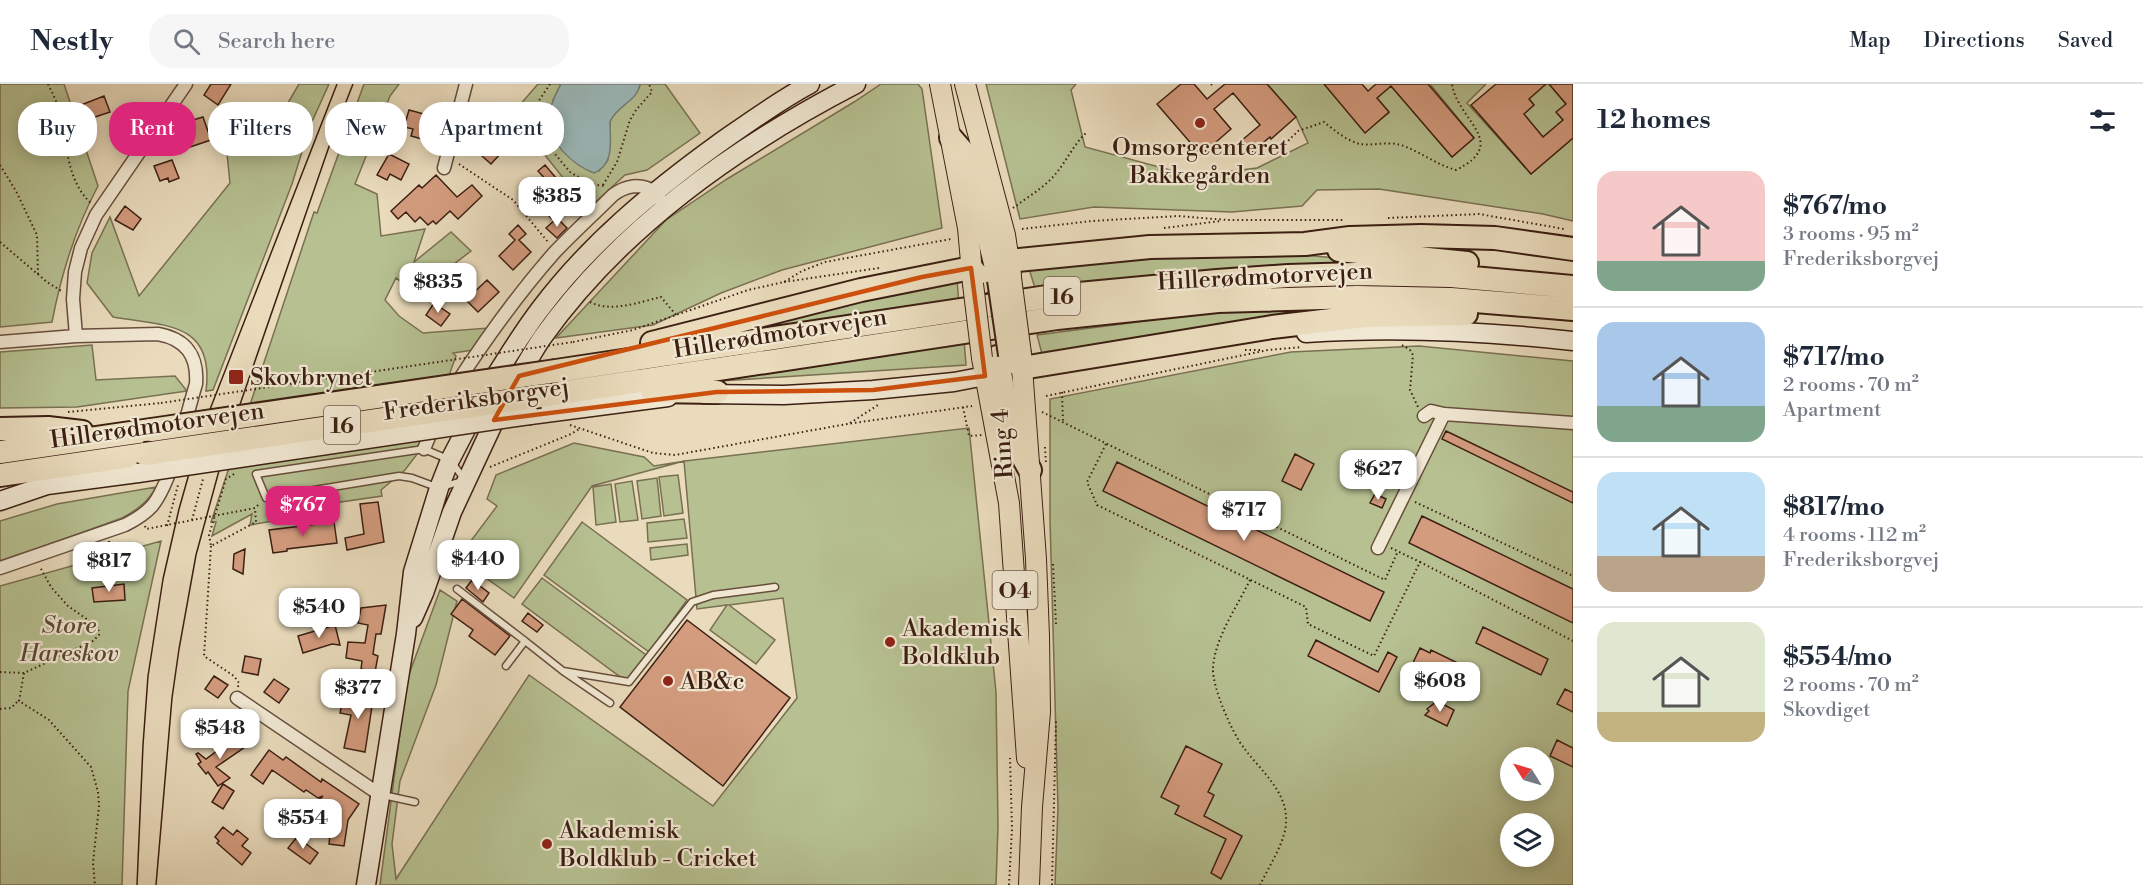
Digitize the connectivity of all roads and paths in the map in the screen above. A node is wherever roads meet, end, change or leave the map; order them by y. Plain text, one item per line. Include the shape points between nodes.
1 (48, 84) edge
2 (186, 84) edge
3 (466, 84) edge
4 (550, 84) edge
5 (649, 84) edge
6 (810, 84) edge
7 (856, 84) edge
8 (940, 84) edge
9 (965, 84) edge
10 (1211, 84) edge
11 (1452, 84) edge
12 (1214, 87) dead end
13 (461, 102) edge
14 (1086, 133) dead end
15 (951, 138) joint
16 (1272, 148) dead end
17 (447, 156) edge
18 (451, 156) edge
19 (0, 165) edge
20 (444, 168) dead end
21 (655, 192) junction
22 (665, 208) junction
23 (100, 211) junction
24 (1000, 216) junction
25 (1387, 219) dead end
26 (1353, 220) dead end
27 (1022, 229) dead end
28 (1573, 231) edge
29 (951, 239) dead end
30 (0, 242) edge
31 (1305, 244) junction
32 (1573, 249) edge
33 (556, 251) junction
34 (889, 266) dead end
35 (992, 273) junction
36 (38, 274) junction
37 (1573, 276) edge
38 (784, 282) junction
39 (578, 294) junction
40 (73, 299) junction
41 (1571, 301) edge
42 (676, 315) junction
43 (1238, 333) junction
44 (76, 336) junction
45 (1406, 341) dead end
46 (1573, 341) edge
47 (0, 342) edge
48 (1302, 347) dead end
49 (1003, 363) junction
50 (556, 370) junction
51 (584, 390) junction
52 (1410, 390) dead end
53 (717, 392) junction
54 (1062, 392) junction
55 (1046, 396) dead end
56 (879, 405) dead end
57 (535, 406) junction
58 (972, 406) dead end
59 (963, 407) junction
60 (59, 412) dead end
61 (1042, 412) dead end
62 (1444, 414) junction
63 (1424, 416) dead end
64 (1063, 422) junction
65 (563, 423) dead end
66 (1573, 423) edge
67 (847, 424) junction
68 (580, 428) junction
69 (0, 429) edge
70 (116, 435) junction
71 (983, 435) dead end
72 (1106, 444) junction
73 (424, 449) junction
74 (0, 452) edge
75 (450, 460) junction
76 (474, 460) junction
77 (141, 463) junction
78 (1030, 470) joint
79 (236, 474) dead end
80 (0, 476) edge
81 (167, 480) junction
82 (465, 480) junction
83 (439, 488) junction
84 (1405, 496) junction
85 (0, 501) edge
86 (216, 516) junction
87 (167, 526) junction
88 (146, 529) dead end
89 (1379, 545) joint
90 (211, 546) junction
91 (111, 549) dead end
92 (1398, 551) junction
93 (37, 556) junction
94 (1420, 562) junction
95 (0, 568) edge
96 (1573, 576) edge
97 (1250, 580) junction
98 (115, 583) dead end
99 (775, 587) dead end
100 (457, 589) dead end
101 (406, 634) junction
102 (525, 641) junction
103 (1573, 641) edge
104 (506, 666) dead end
105 (563, 671) junction
106 (0, 672) edge
107 (24, 673) junction
108 (237, 698) joint
109 (19, 700) junction
110 (610, 703) dead end
111 (0, 710) edge
112 (379, 794) junction
113 (414, 802) dead end
114 (1032, 807) junction
115 (95, 885) edge
116 (366, 885) edge
117 (1029, 885) edge
118 (1260, 885) edge

1 - 23 path via 58,107 74,180 81,194
2 - 23 street
3 - 13 street
4 - 5 path via 530,114 530,124 570,172 590,184 603,185 617,162 630,120 652,92
6 - 21 street via 751,121
7 - 22 street via 751,145
8 - 15 main road
9 - 24 main road
10 - 12 path
11 - 16 path via 1460,107 1482,141 1469,164 1456,170 1399,144 1358,144 1324,122 1298,131 1286,143
14 - 24 path via 1051,179
15 - 35 highway via 970,160
17 - 20 street
18 - 33 path via 513,200
19 - 36 path via 37,235
21 - 22 street
21 - 33 street via 638,186 622,188
21 - 75 street via 595,246 542,306 486,391
22 - 39 street
23 - 40 street via 81,248
24 - 35 main road
25 - 28 path via 1479,214
26 - 27 path via 1178,216
29 - 38 path via 825,262
30 - 36 path
31 - 32 highway via 1421,236 1495,238
31 - 35 highway via 1150,247
31 - 37 highway
33 - 73 street via 482,344 446,401
34 - 38 path
35 - 49 highway via 987,291
35 - 50 highway via 861,290
36 - 40 path
38 - 42 path
39 - 42 path via 594,304 610,306 661,297
39 - 76 street via 532,355
40 - 44 street
41 - 43 highway via 1517,314 1365,316
41 - 50 highway, Hillerødmotorvejen / 16 via 1451,276 1288,276 1047,297
41 - 51 highway, Hillerødmotorvejen / 16 via 1357,297 1218,301 1057,318
42 - 60 path, bridge via 633,330 573,342 160,403
43 - 46 street via 1452,330
43 - 49 highway
44 - 47 street
44 - 81 street via 158,334 177,340 192,354 196,384
45 - 52 path via 1394,341 1413,355
48 - 54 path via 1268,350
49 - 53 street, Frederiksborgvej via 954,382 784,395
49 - 78 highway via 1012,437
49 - 114 main road, Ring 4 / O4 via 1022,711
50 - 70 highway, Hillerødmotorvejen / 16, bridge
51 - 53 highway
51 - 57 highway, Hillerødmotorvejen / 16
53 - 57 street, Frederiksborgvej
54 - 55 path
54 - 64 path
56 - 67 path
57 - 77 highway, Hillerødmotorvejen / 16, bridge
58 - 59 path
59 - 67 path
59 - 71 path via 969,436
61 - 64 path
62 - 63 street via 1431,411
62 - 66 street
62 - 84 street
64 - 72 path
65 - 68 path
67 - 68 path via 675,455 653,453
68 - 76 path via 491,468
69 - 70 highway via 48,428
70 - 74 highway, Hillerødmotorvejen / 16
72 - 92 path via 1385,580
72 - 97 path via 1088,482 1097,505
73 - 75 lane
73 - 83 lane via 256,474 266,498 399,476
75 - 82 lane
75 - 83 street
76 - 82 street
77 - 80 highway, Hillerødmotorvejen / 16
77 - 85 street via 47,485
78 - 114 main road, Ring 4 / O4 via 1040,712
79 - 86 path via 226,479
81 - 87 path via 179,484
81 - 93 street via 141,516
82 - 83 lane
82 - 101 street
83 - 101 street via 413,572
84 - 89 street
84 - 96 path
86 - 87 path
86 - 90 path via 209,535
86 - 90 path via 255,507 256,522
87 - 88 path
89 - 92 path
90 - 108 path via 204,656 234,676 239,683
91 - 98 path
92 - 94 path
93 - 95 street
93 - 107 path via 51,587 100,631 93,641
94 - 97 path via 1374,656 1308,624 1306,607
94 - 103 path
97 - 118 path via 1219,642 1212,671 1218,696 1242,746 1275,787 1286,814 1287,824 1279,846
99 - 105 lane via 713,595 692,602 630,682
100 - 102 lane
101 - 112 street
102 - 104 lane
102 - 105 lane
105 - 110 lane
106 - 107 path
107 - 109 path
108 - 112 street
109 - 111 path via 11,708
109 - 115 path via 49,720 91,767 99,806 93,863
112 - 113 lane
112 - 116 street
114 - 117 main road, Ring 4 / O4

